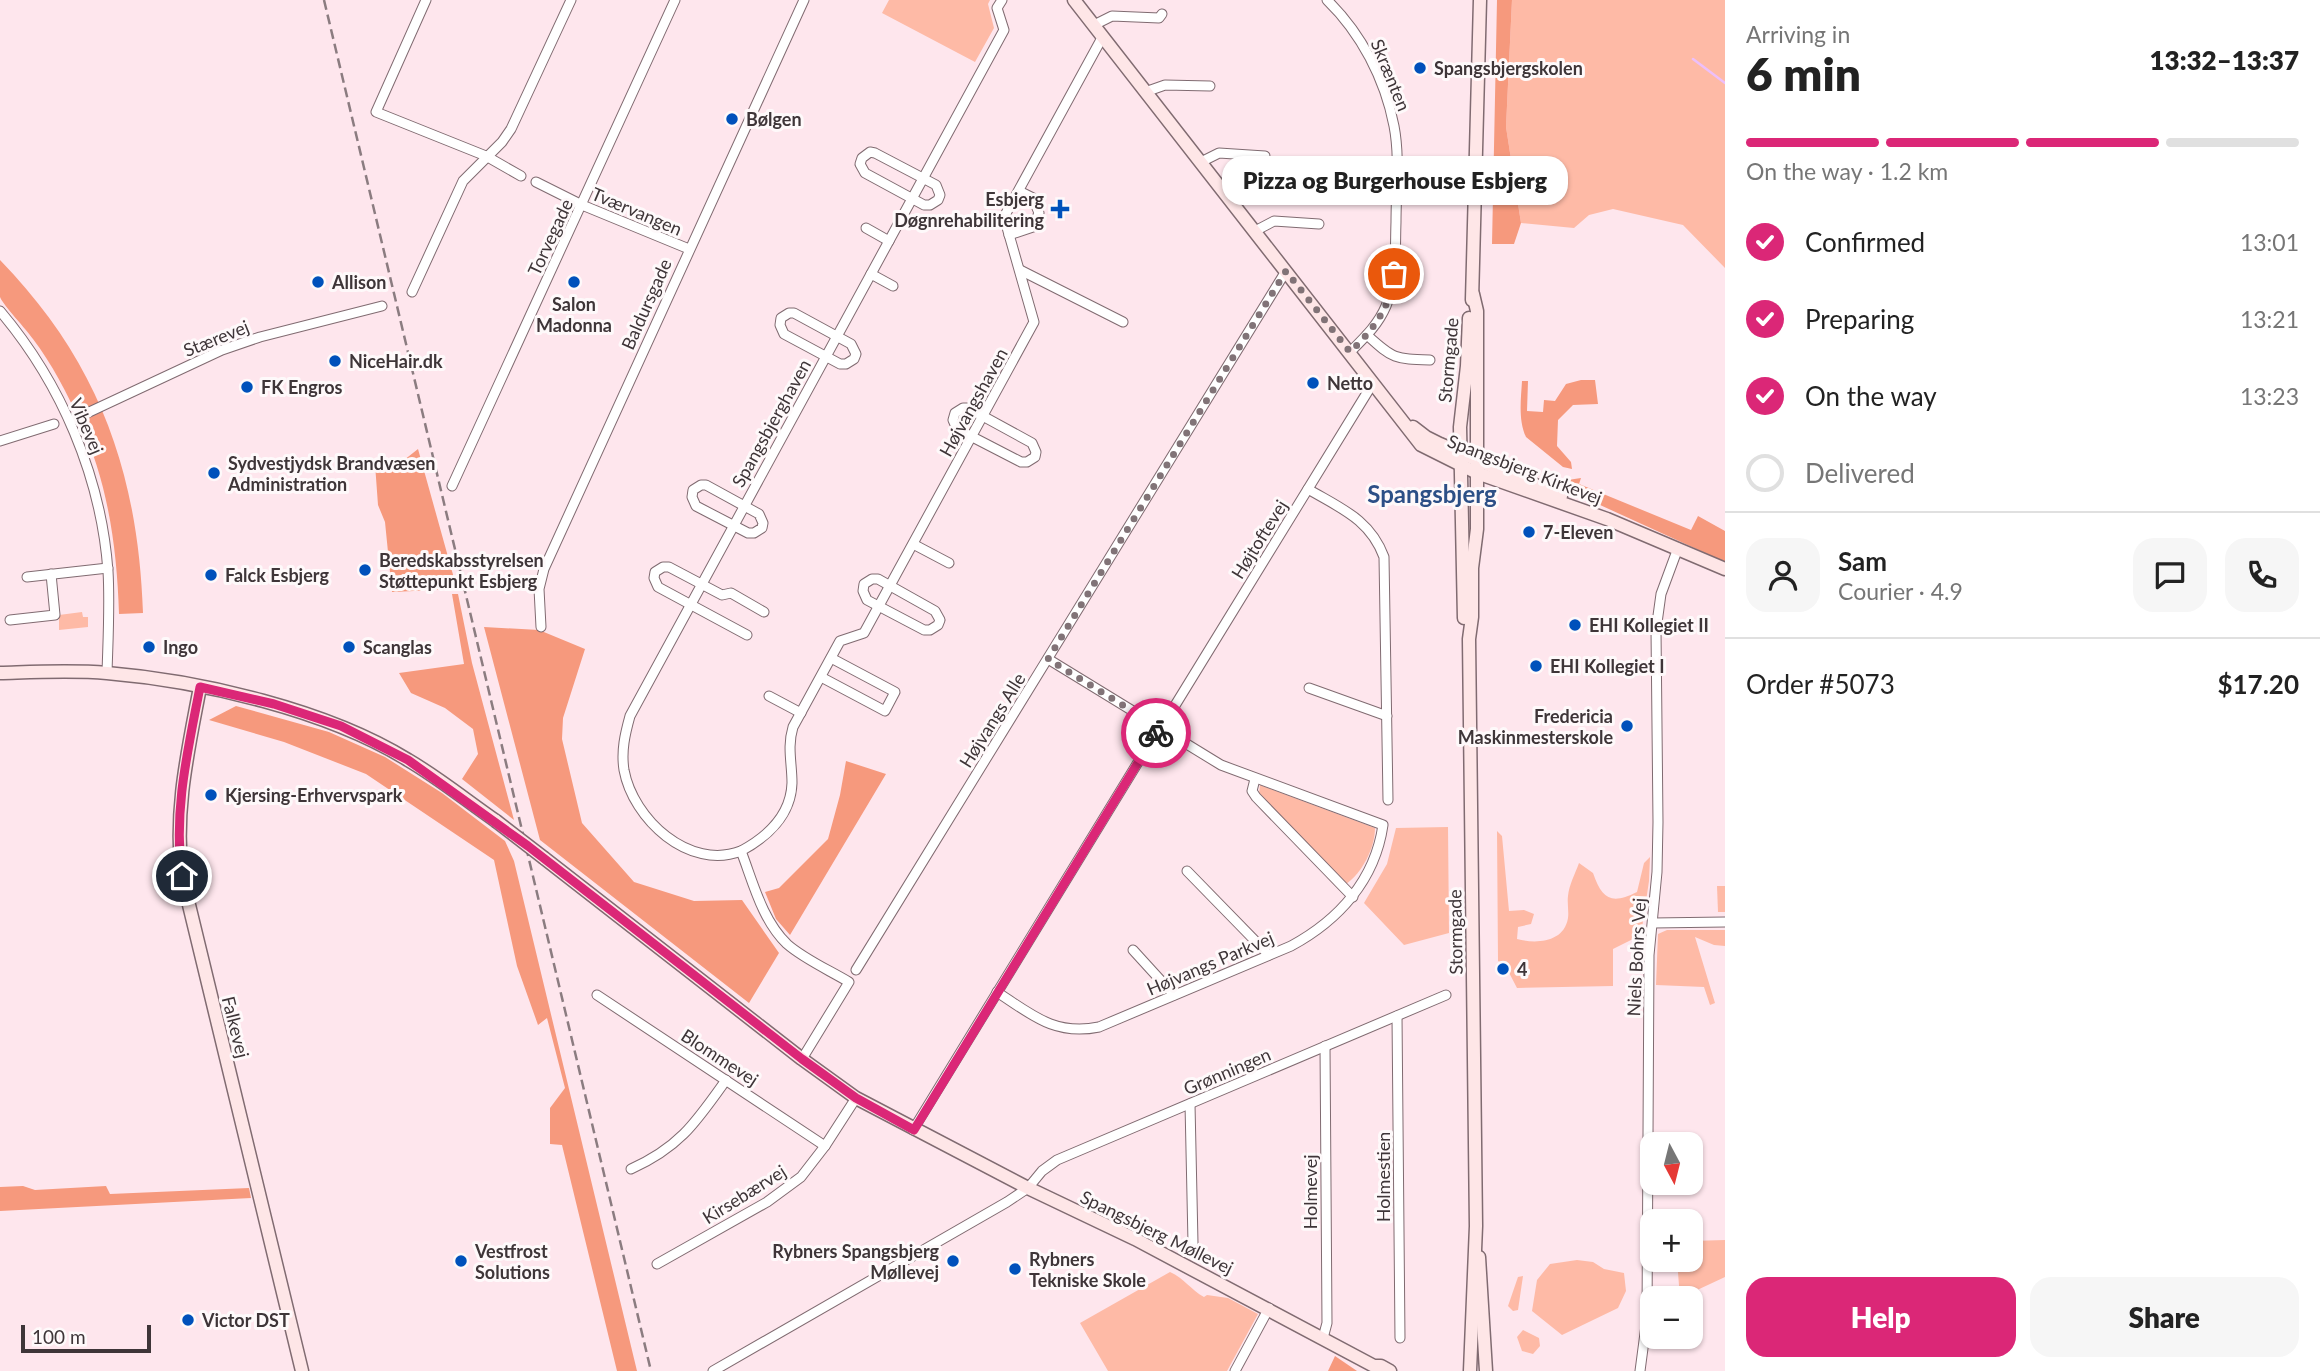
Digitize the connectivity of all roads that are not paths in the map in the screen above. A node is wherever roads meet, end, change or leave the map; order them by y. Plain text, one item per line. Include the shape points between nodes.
1 (426, 0) edge
2 (571, 0) edge
3 (675, 0) edge
4 (804, 0) edge
5 (1002, 0) edge
6 (1074, 0) edge
7 (1327, 0) edge
8 (1480, 0) edge
9 (1162, 14) dead end
10 (1094, 25) junction
11 (1103, 36) junction
12 (1210, 86) dead end
13 (1148, 91) junction
14 (486, 156) junction
15 (1265, 156) dead end
16 (1201, 162) junction
17 (521, 176) dead end
18 (923, 179) junction
19 (536, 182) dead end
20 (1018, 191) junction
21 (912, 199) junction
22 (582, 205) junction
23 (1319, 224) dead end
24 (866, 228) dead end
25 (1255, 232) junction
26 (1009, 234) junction
27 (889, 241) junction
28 (688, 249) junction
29 (1020, 270) junction
30 (1286, 271) junction
31 (871, 274) junction
32 (893, 286) dead end
33 (412, 292) dead end
34 (1473, 294) junction
35 (382, 306) dead end
36 (0, 311) edge
37 (1123, 322) dead end
38 (1367, 335) junction
39 (837, 337) junction
40 (1350, 352) junction
41 (826, 356) junction
42 (1430, 360) dead end
43 (1373, 383) junction
44 (983, 416) junction
45 (70, 421) junction
46 (54, 424) dead end
47 (972, 436) junction
48 (0, 441) edge
49 (1469, 463) junction
50 (452, 486) dead end
51 (1308, 489) junction
52 (744, 506) junction
53 (733, 526) junction
54 (913, 544) junction
55 (1678, 548) junction
56 (949, 563) dead end
57 (107, 568) junction
58 (1725, 569) edge
59 (51, 574) junction
60 (27, 577) dead end
61 (701, 584) junction
62 (890, 586) junction
63 (690, 604) junction
64 (879, 606) junction
65 (764, 611) dead end
66 (10, 620) dead end
67 (541, 627) dead end
68 (747, 635) dead end
69 (1469, 639) junction
70 (831, 658) junction
71 (1048, 659) junction
72 (0, 673) edge
73 (107, 673) junction
74 (821, 677) junction
75 (200, 687) junction
76 (1309, 688) dead end
77 (769, 696) dead end
78 (1171, 712) dead end
79 (801, 713) junction
80 (1388, 716) junction
81 (1160, 728) junction
82 (1255, 779) junction
83 (1388, 800) dead end
84 (741, 851) junction
85 (1188, 871) dead end
86 (1353, 897) junction
87 (1725, 922) edge
88 (1653, 923) junction
89 (1133, 950) dead end
90 (1269, 955) junction
91 (856, 970) dead end
92 (997, 992) junction
93 (597, 995) dead end
94 (1174, 995) junction
95 (1446, 995) dead end
96 (1397, 1016) junction
97 (1325, 1046) junction
98 (802, 1059) junction
99 (726, 1080) junction
100 (856, 1098) junction
101 (1190, 1104) junction
102 (914, 1130) junction
103 (825, 1146) junction
104 (631, 1169) dead end
105 (1028, 1188) junction
106 (1476, 1226) junction
107 (1193, 1243) dead end
108 (657, 1264) dead end
109 (1269, 1308) junction
110 (1473, 1308) junction
111 (1323, 1338) junction
112 (1400, 1338) dead end
113 (1376, 1368) edge
114 (302, 1371) edge
115 (713, 1371) edge
116 (1235, 1371) edge
117 (1390, 1371) edge
118 (1470, 1371) edge
119 (1479, 1371) edge
120 (1486, 1371) edge
121 (1640, 1371) edge

1 - 14 street via 376,112
2 - 14 street via 511,129
3 - 22 street, Torvegade
4 - 28 street, Baldursgade
5 - 18 street, Spangsbjerghaven via 997,8 1004,30
6 - 10 street, Spangsbjerg Kirkevej
7 - 38 street, Skrænten via 1364,46 1394,125 1392,289
8 - 34 street, Stormgade
9 - 10 street via 1159,18 1112,16
10 - 11 street, Spangsbjerg Kirkevej
11 - 13 street, Spangsbjerg Kirkevej
11 - 20 street, Højvangshaven
12 - 13 street via 1165,85
13 - 16 street, Spangsbjerg Kirkevej
14 - 17 street
14 - 33 street via 463,181
15 - 16 street via 1219,153
16 - 25 street, Spangsbjerg Kirkevej
18 - 21 street, Spangsbjerghaven
18 - 21 street via 939,190 939,200 924,205
18 - 21 street via 875,153 862,158 864,173
19 - 22 street, Tværvangen
20 - 26 street, Højvangshaven via 1004,217
20 - 26 street via 1032,198 1039,214 1033,227
21 - 27 street, Spangsbjerghaven
22 - 28 street, Tværvangen
22 - 50 street, Torvegade
23 - 25 street via 1274,221
24 - 27 street
25 - 30 street, Spangsbjerg Kirkevej
26 - 29 street, Højvangshaven
27 - 31 street, Spangsbjerghaven
28 - 67 street, Baldursgade via 544,569 539,589
29 - 37 street
29 - 44 street, Højvangshaven via 1034,322
30 - 40 street, Spangsbjerg Kirkevej
30 - 71 street, Højvangs Alle
31 - 32 street
31 - 39 street, Spangsbjerghaven
34 - 49 street, Stormgade via 1477,311
34 - 49 street, Stormgade via 1461,402
35 - 45 street, Stærevej via 222,349
36 - 45 street, Vibevej via 46,374
38 - 40 street, Skrænten
38 - 42 street via 1398,359
39 - 41 street, Spangsbjerghaven
39 - 41 street, Spangsbjerghaven via 851,344 854,359 840,364
39 - 41 street, Spangsbjerghaven via 794,313 781,318 784,334
40 - 43 street, Spangsbjerg Kirkevej
41 - 52 street, Spangsbjerghaven
43 - 49 street, Spangsbjerg Kirkevej via 1421,445
43 - 51 street, Højtoftevej
44 - 47 street, Højvangshaven
44 - 47 street via 968,408 955,413 957,429
44 - 47 street via 1032,443 1035,457 1021,462
45 - 57 street, Vibevej via 95,495
46 - 48 street
47 - 54 street, Højvangshaven
49 - 55 street, Spangsbjerg Kirkevej via 1586,506
49 - 69 street, Stormgade via 1464,618
49 - 69 street, Stormgade via 1477,529
51 - 78 street, Højtoftevej
51 - 80 street via 1358,519 1379,542 1384,557
52 - 53 street, Spangsbjerghaven
52 - 53 street, Spangsbjerghaven via 759,514 762,528 748,533
52 - 53 street, Spangsbjerghaven via 706,485 693,490 695,506
53 - 61 street, Spangsbjerghaven
54 - 56 street
54 - 62 street, Højvangshaven
55 - 58 street, Spangsbjerg Kirkevej
55 - 88 street, Niels Bohrs Vej via 1661,594 1656,630 1658,822
57 - 59 street
57 - 73 street, Vibevej
59 - 60 street
59 - 66 street via 55,615
61 - 63 street, Spangsbjerghaven
61 - 63 street via 669,567 655,572 658,587
61 - 65 street via 722,596 732,593
62 - 64 street, Højvangshaven
62 - 64 street via 872,579 864,584 867,600
62 - 64 street via 936,611 938,625 924,630
63 - 68 street
63 - 84 street, Spangsbjerghaven via 630,716 622,743 624,770 632,797 673,842 711,855
64 - 70 street, Højvangshaven via 864,633 841,641
69 - 106 street, Stormgade
70 - 74 street, Højvangshaven
70 - 74 street via 895,692 885,711
71 - 81 street
71 - 91 street, Højvangs Alle
72 - 73 street, Spangsbjerg Møllevej
73 - 75 street, Spangsbjerg Møllevej
74 - 79 street, Højvangshaven
75 - 98 street, Spangsbjerg Møllevej, bridge via 341,726 408,760 496,821
75 - 114 street, Falkevej via 181,791 182,876
76 - 80 street
77 - 79 street
79 - 84 street, Højvangshaven via 789,741 792,783 788,805 761,840
80 - 83 street
81 - 82 street via 1221,765
81 - 92 street
82 - 86 street via 1252,791 1256,797
82 - 86 street, Højvangs Parkvej via 1383,825 1371,868
84 - 98 street via 774,929 789,945 849,982
85 - 90 street
86 - 90 street, Højvangs Parkvej via 1312,934
87 - 88 street
88 - 121 street, Niels Bohrs Vej via 1647,1318
89 - 94 street
90 - 94 street, Højvangs Parkvej
92 - 94 street, Højvangs Parkvej via 1048,1024 1073,1030 1099,1027
92 - 102 street
93 - 99 street, Blommevej
95 - 96 street, Grønningen
96 - 97 street, Grønningen
96 - 112 street, Holmestien
97 - 101 street, Grønningen
97 - 111 street, Holmevej via 1327,1323
98 - 100 street, Spangsbjerg Møllevej
99 - 103 street, Blommevej
99 - 104 street via 676,1143 659,1157
100 - 102 street, Spangsbjerg Møllevej
100 - 103 street, Kirsebærvej
101 - 105 street, Grønningen via 1057,1160
101 - 107 street
102 - 105 street, Spangsbjerg Møllevej
103 - 108 street, Kirsebærvej via 801,1177 767,1202
105 - 109 street, Spangsbjerg Møllevej
105 - 115 street
106 - 110 street, Stormgade
106 - 120 street, Stormgade
109 - 111 street, Spangsbjerg Møllevej
109 - 116 street
110 - 118 street, Stormgade
110 - 119 street
111 - 113 street, Spangsbjerg Møllevej
113 - 117 street, Spangsbjerg Møllevej

